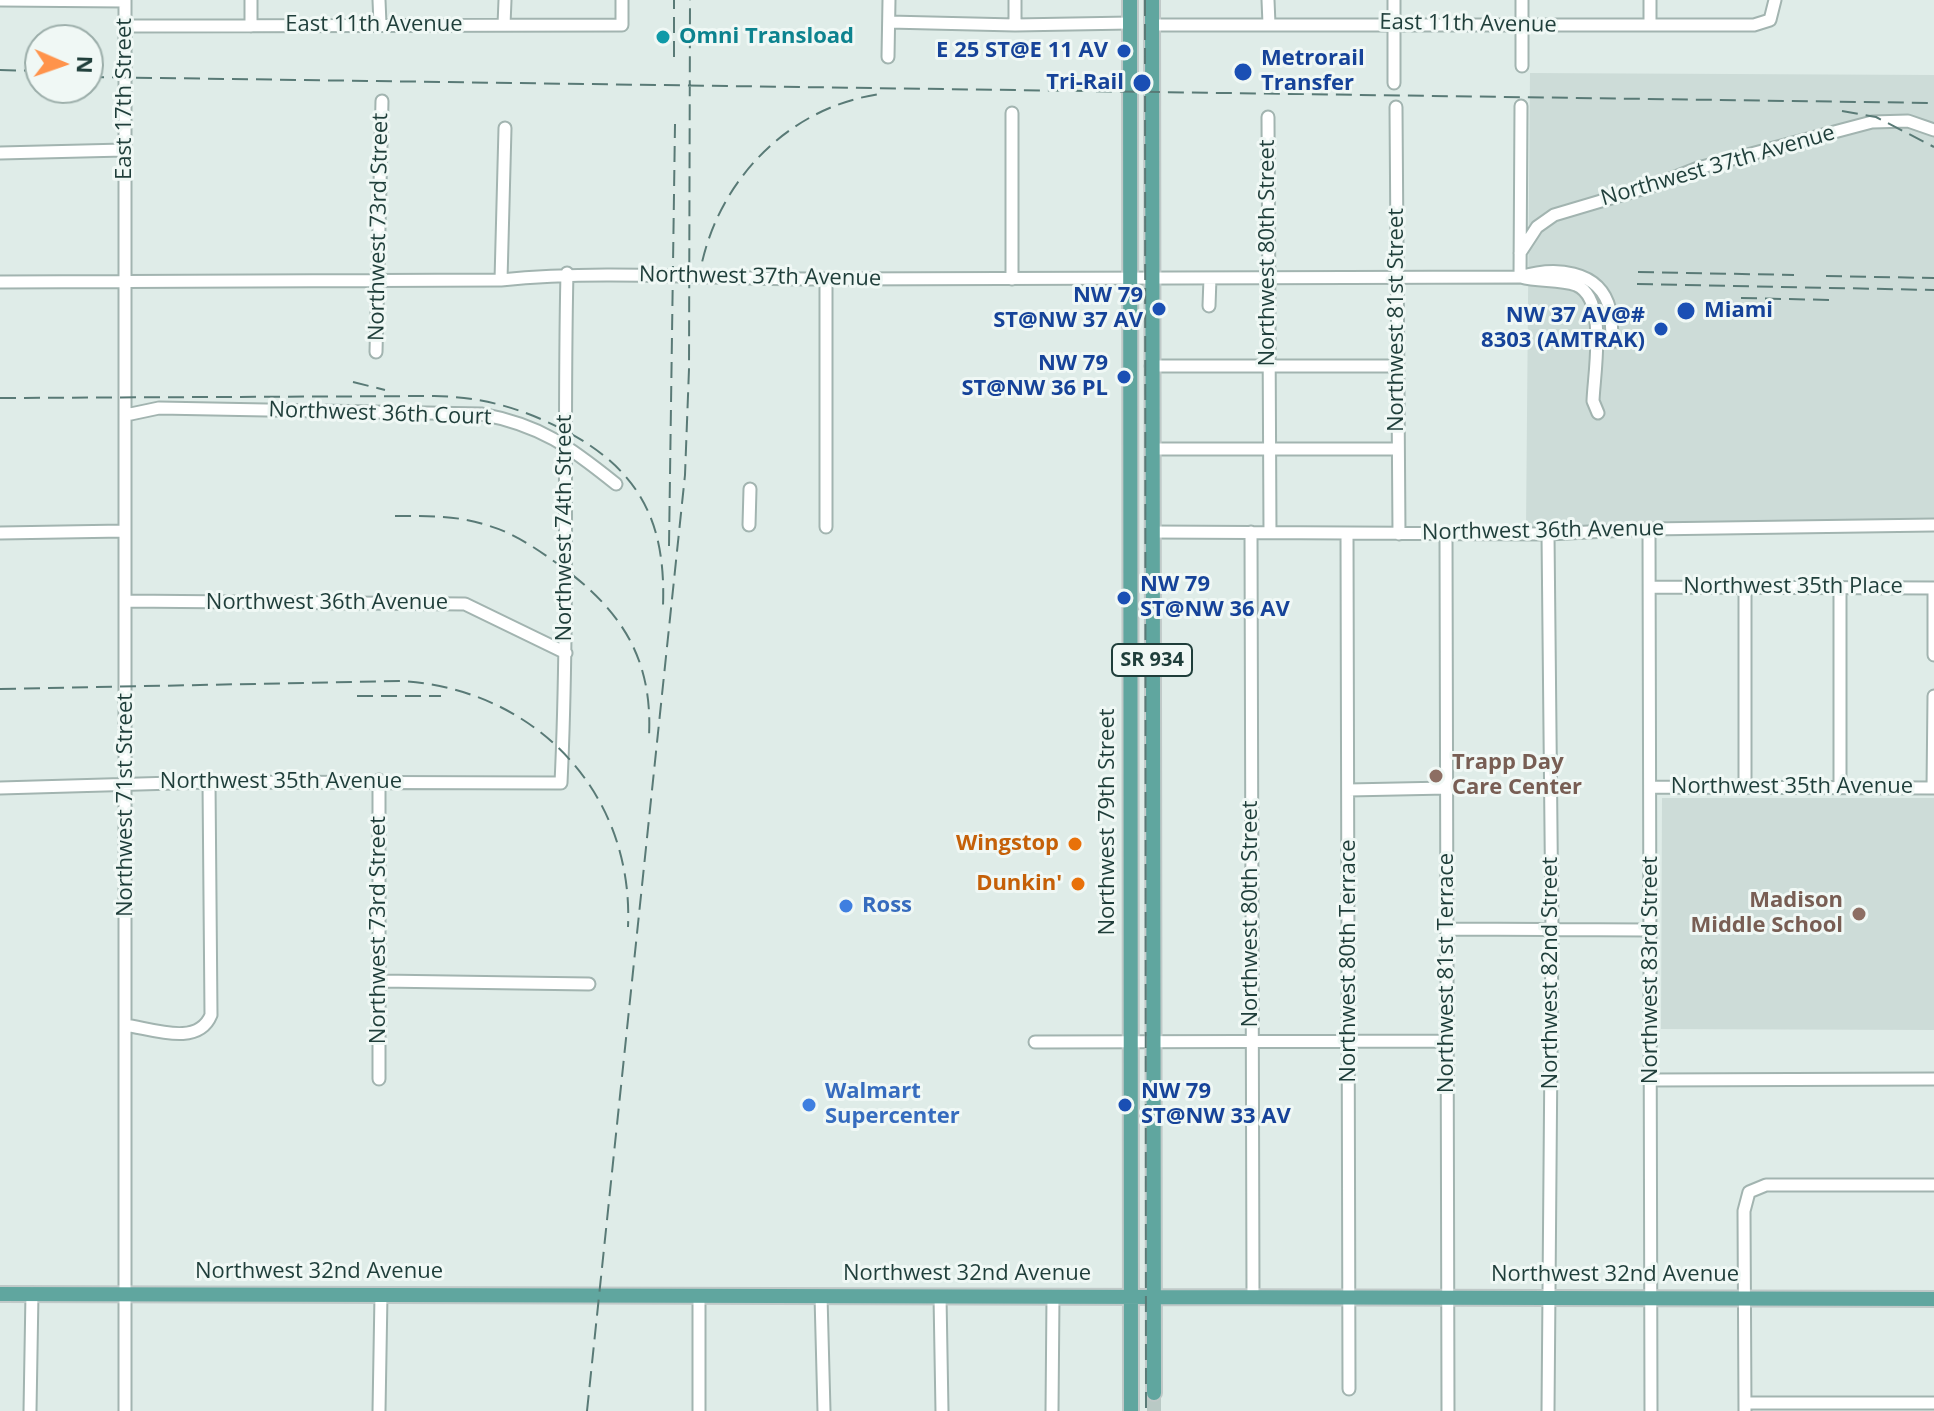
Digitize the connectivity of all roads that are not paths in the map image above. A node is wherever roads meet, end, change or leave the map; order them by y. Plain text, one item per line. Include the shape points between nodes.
1 (1, 0) edge
2 (125, 0) edge
3 (251, 0) edge
4 (379, 0) edge
5 (505, 0) edge
6 (622, 0) edge
7 (889, 0) edge
8 (1015, 0) edge
9 (1130, 0) edge
10 (1152, 0) edge
11 (1268, 0) edge
12 (1394, 0) edge
13 (1522, 0) edge
14 (1650, 0) edge
15 (1775, 3) edge
16 (889, 22) junction
17 (1130, 23) junction
18 (1394, 23) junction
19 (380, 24) junction
20 (1269, 24) junction
21 (504, 25) junction
22 (1015, 25) junction
23 (1152, 25) junction
24 (1522, 25) junction
25 (1650, 25) junction
26 (125, 26) junction
27 (251, 26) junction
28 (888, 57) dead end
29 (1522, 66) dead end
30 (1394, 83) dead end
31 (382, 101) dead end
32 (1521, 106) dead end
33 (1396, 107) dead end
34 (1012, 113) dead end
35 (1268, 117) dead end
36 (505, 128) dead end
37 (1934, 130) edge
38 (124, 150) junction
39 (0, 153) edge
40 (124, 199) joint
41 (1520, 253) junction
42 (567, 273) junction
43 (1397, 277) junction
44 (1520, 277) junction
45 (1128, 278) junction
46 (1151, 278) junction
47 (1210, 278) junction
48 (1269, 278) junction
49 (826, 279) junction
50 (1012, 279) junction
51 (501, 280) junction
52 (379, 281) junction
53 (0, 282) edge
54 (124, 282) junction
55 (1209, 306) dead end
56 (1615, 341) dead end
57 (376, 352) dead end
58 (1268, 364) junction
59 (1151, 366) junction
60 (1397, 366) junction
61 (1598, 413) dead end
62 (126, 415) junction
63 (563, 442) junction
64 (1152, 449) junction
65 (1397, 449) junction
66 (1269, 450) junction
67 (616, 484) dead end
68 (750, 489) dead end
69 (749, 525) dead end
70 (1934, 525) edge
71 (826, 527) dead end
72 (1649, 529) junction
73 (124, 531) junction
74 (1152, 532) junction
75 (1251, 532) junction
76 (1270, 532) junction
77 (0, 533) edge
78 (1347, 533) junction
79 (1399, 534) junction
80 (1446, 534) junction
81 (1548, 534) junction
82 (1745, 586) junction
83 (1651, 587) junction
84 (1840, 588) junction
85 (1934, 588) edge
86 (125, 601) junction
87 (566, 653) junction
88 (1934, 655) edge
89 (1934, 696) edge
90 (379, 780) junction
91 (209, 782) junction
92 (125, 783) junction
93 (561, 783) joint
94 (1650, 787) junction
95 (0, 788) edge
96 (1447, 788) junction
97 (1745, 788) junction
98 (1840, 788) junction
99 (1933, 788) edge
100 (1348, 790) junction
101 (1552, 928) junction
102 (1446, 929) junction
103 (1649, 930) junction
104 (381, 981) junction
105 (589, 984) dead end
106 (125, 1025) junction
107 (1130, 1041) junction
108 (1251, 1041) junction
109 (1446, 1041) junction
110 (1035, 1042) dead end
111 (1152, 1042) junction
112 (1349, 1042) junction
113 (379, 1079) dead end
114 (1934, 1079) edge
115 (1652, 1080) junction
116 (1934, 1185) edge
117 (125, 1292) junction
118 (32, 1293) junction
119 (0, 1294) edge
120 (381, 1295) junction
121 (1447, 1295) junction
122 (699, 1296) junction
123 (821, 1296) junction
124 (940, 1296) junction
125 (1053, 1296) junction
126 (1133, 1296) junction
127 (1155, 1296) junction
128 (1253, 1296) junction
129 (1350, 1296) junction
130 (1549, 1296) junction
131 (1651, 1296) junction
132 (1746, 1297) junction
133 (1934, 1299) edge
134 (1349, 1389) dead end
135 (1154, 1393) tunnel mouth
136 (1934, 1403) edge
137 (1745, 1407) edge
138 (30, 1411) edge
139 (125, 1411) edge
140 (379, 1411) edge
141 (699, 1411) edge
142 (824, 1411) edge
143 (942, 1411) edge
144 (1052, 1411) edge
145 (1131, 1411) edge
146 (1448, 1411) edge
147 (1548, 1411) edge
148 (1651, 1411) edge

1 - 2 street
2 - 26 street, East 17th Street
3 - 27 street
4 - 19 street
5 - 21 street
6 - 21 street, East 11th Avenue via 622,25
7 - 16 street
8 - 22 street
9 - 17 main road, SR 934
10 - 23 main road, SR 934
11 - 20 street
12 - 18 street
13 - 24 street
14 - 25 street
15 - 25 street, East 11th Avenue via 1770,20 1754,25
16 - 22 street
16 - 28 street
17 - 22 street
17 - 45 main road, Northwest 79th Street / SR 934
18 - 20 street, East 11th Avenue
18 - 24 street, East 11th Avenue
18 - 30 street
19 - 21 street, East 11th Avenue
19 - 27 street, East 11th Avenue
20 - 23 street, East 11th Avenue
23 - 46 main road, Northwest 79th Street / SR 934
24 - 25 street, East 11th Avenue
24 - 29 street
26 - 27 street, East 11th Avenue
26 - 38 street, East 17th Street
31 - 52 street, Northwest 73rd Street
32 - 41 street
33 - 43 street, Northwest 81st Street
34 - 50 street
35 - 48 street, Northwest 80th Street
36 - 51 street
37 - 41 street, Northwest 37th Avenue via 1908,121 1872,122 1698,168 1554,215 1537,227
38 - 39 street
38 - 40 street, East 17th Street
40 - 54 street, Northwest 71st Street
41 - 44 street
42 - 49 street, Northwest 37th Avenue
42 - 51 street, Northwest 37th Avenue
42 - 63 street, Northwest 74th Street
43 - 44 street, Northwest 37th Avenue
43 - 48 street, Northwest 37th Avenue
43 - 60 street, Northwest 81st Street
44 - 56 street, Northwest 37th Avenue via 1549,272 1587,278 1608,304
44 - 61 street, Northwest 37th Avenue via 1575,285 1591,298 1596,313 1593,401
45 - 46 street, Northwest 37th Avenue
45 - 50 street, Northwest 37th Avenue
45 - 107 main road, Northwest 79th Street / SR 934
46 - 47 street, Northwest 37th Avenue
46 - 59 main road, Northwest 79th Street / SR 934
47 - 48 street, Northwest 37th Avenue
47 - 55 street
48 - 58 street, Northwest 80th Street
49 - 50 street, Northwest 37th Avenue
49 - 71 street
51 - 52 street, Northwest 37th Avenue
52 - 54 street, Northwest 37th Avenue
52 - 57 street, Northwest 73rd Street
53 - 54 street, Northwest 37th Avenue
54 - 62 street, Northwest 71st Street
58 - 59 street
58 - 60 street
58 - 66 street, Northwest 80th Street
59 - 64 main road, Northwest 79th Street / SR 934
60 - 65 street, Northwest 81st Street
62 - 63 street, Northwest 36th Court via 159,408 481,414 519,421
62 - 73 street, Northwest 71st Street
63 - 67 street, Northwest 36th Court
63 - 87 street, Northwest 74th Street
64 - 66 street
64 - 74 main road, Northwest 79th Street / SR 934
65 - 66 street
65 - 79 street, Northwest 81st Street
66 - 76 street, Northwest 80th Street
68 - 69 street
70 - 72 street, Northwest 36th Avenue
72 - 81 street, Northwest 36th Avenue
72 - 83 street, Northwest 83rd Street
73 - 77 street
73 - 86 street, Northwest 71st Street
74 - 75 street, Northwest 36th Avenue
74 - 111 main road, Northwest 79th Street / SR 934
75 - 76 street, Northwest 36th Avenue
75 - 108 street, Northwest 80th Street
76 - 78 street, Northwest 36th Avenue
78 - 79 street, Northwest 36th Avenue
78 - 100 street, Northwest 80th Terrace
79 - 80 street, Northwest 36th Avenue
80 - 81 street, Northwest 36th Avenue
80 - 96 street, Northwest 81st Terrace
81 - 101 street, Northwest 82nd Street
82 - 83 street, Northwest 35th Place
82 - 84 street, Northwest 35th Place
82 - 97 street
83 - 94 street, Northwest 83rd Street
84 - 85 street, Northwest 35th Place
84 - 98 street
85 - 88 street
86 - 87 street, Northwest 36th Avenue via 465,604
86 - 92 street, Northwest 71st Street
87 - 93 street, Northwest 74th Street
89 - 99 street
90 - 91 street, Northwest 35th Avenue
90 - 93 street, Northwest 35th Avenue
90 - 104 street, Northwest 73rd Street
91 - 92 street, Northwest 35th Avenue
91 - 106 street via 211,1015 206,1027 193,1035
92 - 95 street, Northwest 35th Avenue
92 - 106 street, Northwest 71st Street
94 - 97 street, Northwest 35th Avenue
94 - 103 street, Northwest 83rd Street
96 - 100 street
96 - 102 street, Northwest 81st Terrace
97 - 98 street, Northwest 35th Avenue
98 - 99 street, Northwest 35th Avenue
100 - 112 street, Northwest 80th Terrace
101 - 102 street
101 - 103 street
101 - 130 street, Northwest 82nd Street
102 - 109 street, Northwest 81st Terrace
103 - 115 street, Northwest 83rd Street
104 - 105 street
104 - 113 street, Northwest 73rd Street
106 - 117 street, Northwest 71st Street
107 - 110 street
107 - 111 street
107 - 126 main road, Northwest 79th Street / SR 934
108 - 111 street
108 - 112 street
108 - 128 street, Northwest 80th Street
109 - 112 street
109 - 121 street, Northwest 81st Terrace
111 - 127 main road, Northwest 79th Street / SR 934
112 - 129 street, Northwest 80th Terrace
114 - 115 street
115 - 131 street, Northwest 83rd Street
116 - 132 street via 1766,1185 1749,1192 1744,1211
117 - 118 main road, Northwest 32nd Avenue
117 - 120 main road, Northwest 32nd Avenue
117 - 139 street, Northwest 71st Street
118 - 119 main road, Northwest 32nd Avenue
118 - 138 street
120 - 122 main road, Northwest 32nd Avenue
120 - 140 street
121 - 129 main road, Northwest 32nd Avenue
121 - 130 main road, Northwest 32nd Avenue
121 - 146 street, Northwest 81st Terrace
122 - 123 main road, Northwest 32nd Avenue
122 - 141 street
123 - 124 main road, Northwest 32nd Avenue
123 - 142 street
124 - 125 main road, Northwest 32nd Avenue
124 - 143 street
125 - 126 main road, Northwest 32nd Avenue
125 - 144 street
126 - 127 main road, Northwest 32nd Avenue
126 - 145 main road, Northwest 79th Street / SR 934
127 - 128 main road, Northwest 32nd Avenue
127 - 135 main road, Northwest 79th Street / SR 934
128 - 129 main road, Northwest 32nd Avenue
129 - 134 street, Northwest 80th Terrace
130 - 131 main road, Northwest 32nd Avenue
130 - 147 street, Northwest 82nd Street
131 - 132 main road, Northwest 32nd Avenue
131 - 148 street, Northwest 83rd Street
132 - 133 main road, Northwest 32nd Avenue
132 - 137 street
136 - 137 street

